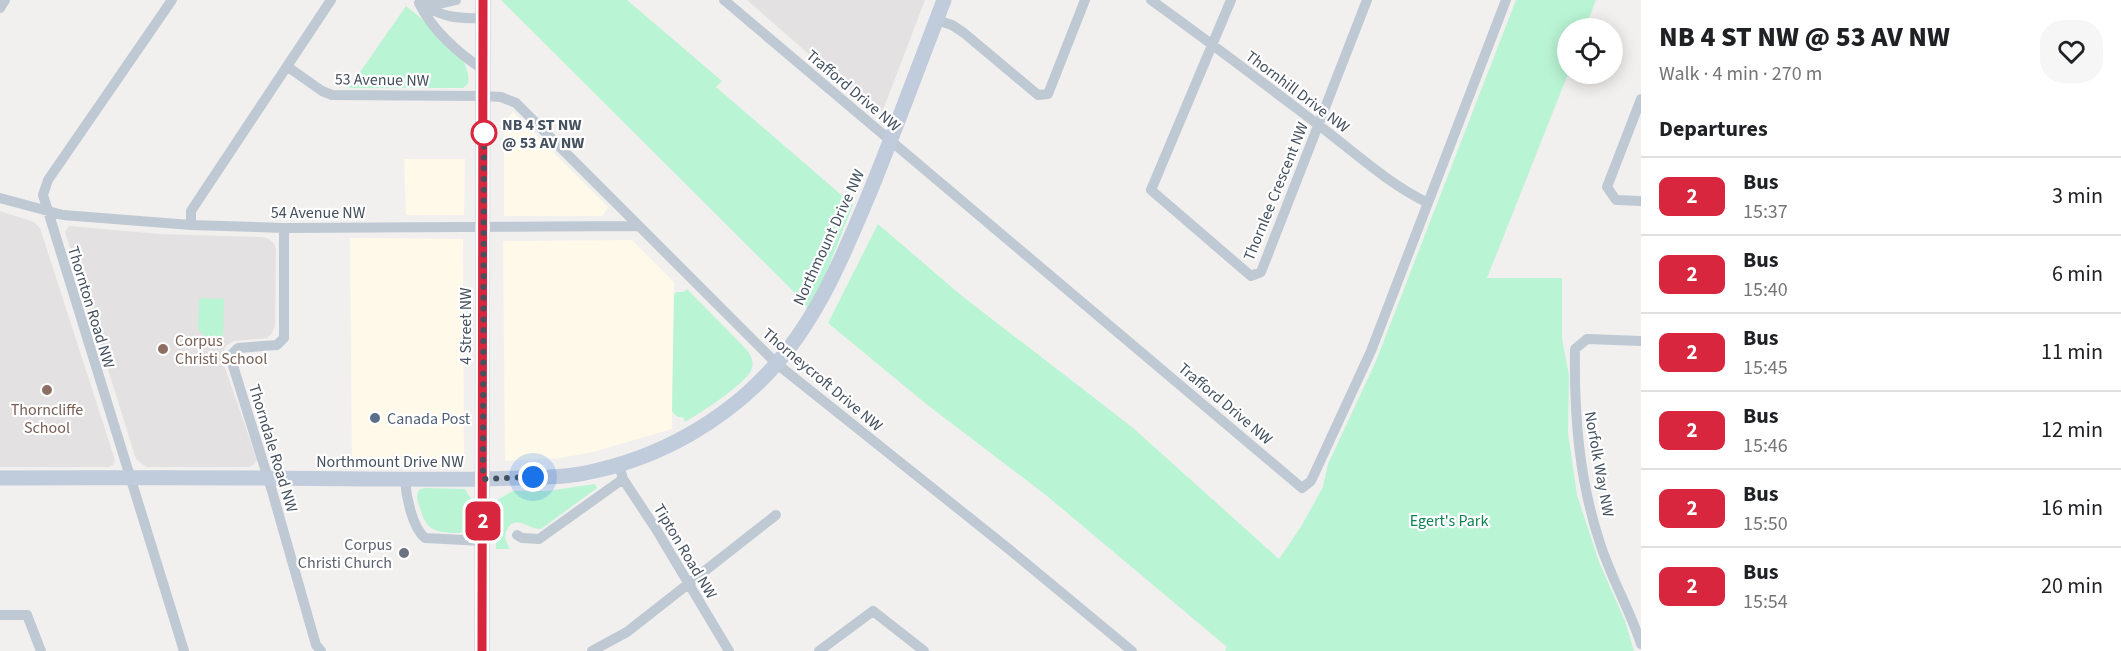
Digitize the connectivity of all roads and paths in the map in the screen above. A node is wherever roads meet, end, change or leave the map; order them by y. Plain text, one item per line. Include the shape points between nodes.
1 (5, 0) edge
2 (172, 0) edge
3 (331, 0) edge
4 (456, 0) edge
5 (483, 0) edge
6 (724, 0) edge
7 (944, 0) edge
8 (1085, 0) edge
9 (1151, 0) edge
10 (1231, 0) edge
11 (1367, 0) edge
12 (1506, 0) edge
13 (417, 2) edge
14 (0, 8) edge
15 (483, 18) junction
16 (937, 20) junction
17 (1213, 45) junction
18 (288, 67) junction
19 (484, 70) junction
20 (484, 96) junction
21 (1641, 99) edge
22 (1318, 125) junction
23 (891, 141) junction
24 (0, 198) edge
25 (1641, 201) edge
26 (1428, 203) junction
27 (47, 212) junction
28 (191, 225) junction
29 (483, 226) junction
30 (639, 226) junction
31 (284, 228) junction
32 (1641, 341) edge
33 (777, 364) junction
34 (621, 472) junction
35 (0, 478) edge
36 (267, 478) junction
37 (129, 479) junction
38 (405, 479) junction
39 (483, 479) junction
40 (776, 515) dead end
41 (517, 535) dead end
42 (483, 541) junction
43 (687, 584) junction
44 (0, 615) edge
45 (1637, 621) edge
46 (1641, 644) edge
47 (41, 651) edge
48 (184, 651) edge
49 (321, 651) edge
50 (482, 651) edge
51 (592, 651) edge
52 (729, 651) edge
53 (819, 651) edge
54 (924, 651) edge
55 (1132, 651) edge

1 - 14 street
2 - 27 street, Thornton Road NW via 48,180 43,195
3 - 18 street
4 - 13 street via 439,4
5 - 15 street, 4 Street NW
6 - 23 street, Trafford Drive NW
7 - 16 street, Northmount Drive NW
8 - 16 street via 1048,94 1038,95 964,33
9 - 17 street, Thornhill Drive NW
10 - 17 street, Thornlee Crescent NW
11 - 22 street, Thornlee Crescent NW
12 - 26 street, Trafford Drive NW
13 - 15 street via 439,14
13 - 19 street via 425,16 464,56
15 - 19 street, 4 Street NW
16 - 23 street, Northmount Drive NW
17 - 22 street, Thornhill Drive NW
17 - 22 street, Thornlee Crescent NW via 1151,190 1251,276 1261,272
18 - 20 street, 53 Avenue NW via 332,95
18 - 28 street via 191,211
19 - 20 street, 4 Street NW
20 - 29 street, 4 Street NW
20 - 30 street, Thorneycroft Drive NW via 516,103
21 - 25 street via 1607,187 1616,200
22 - 26 street, Thornhill Drive NW via 1374,169
23 - 26 street, Trafford Drive NW via 1302,488 1311,481 1371,351
23 - 33 street, Northmount Drive NW via 822,299
24 - 27 street, 54 Avenue NW
27 - 28 street, 54 Avenue NW
27 - 37 street, Thornton Road NW
28 - 31 street, 54 Avenue NW
29 - 30 street, 54 Avenue NW
29 - 31 street, 54 Avenue NW
29 - 39 street, 4 Street NW
30 - 33 street, Thorneycroft Drive NW
31 - 36 street, Thorndale Road NW via 284,338 278,345 238,348 230,356
32 - 45 street, Norfolk Way NW via 1587,339 1575,349 1574,399 1578,446 1600,543
33 - 34 street, Northmount Drive NW via 714,420
33 - 55 street, Thorneycroft Drive NW
34 - 39 street, Northmount Drive NW
34 - 41 street via 538,539
34 - 43 street, Tipton Road NW
35 - 37 street, Northmount Drive NW
36 - 37 street, Northmount Drive NW
36 - 38 street, Northmount Drive NW
36 - 49 street, Thorndale Road NW
37 - 48 street, Thornton Road NW
38 - 39 street, Northmount Drive NW
38 - 42 street via 406,495 419,533 425,538
39 - 42 street, 4 Street NW
40 - 43 street
42 - 50 street, 4 Street NW
43 - 51 street via 627,632
43 - 52 street, Tipton Road NW
44 - 47 street via 27,615
45 - 46 street, Norfolk Way NW
53 - 54 street via 873,611

